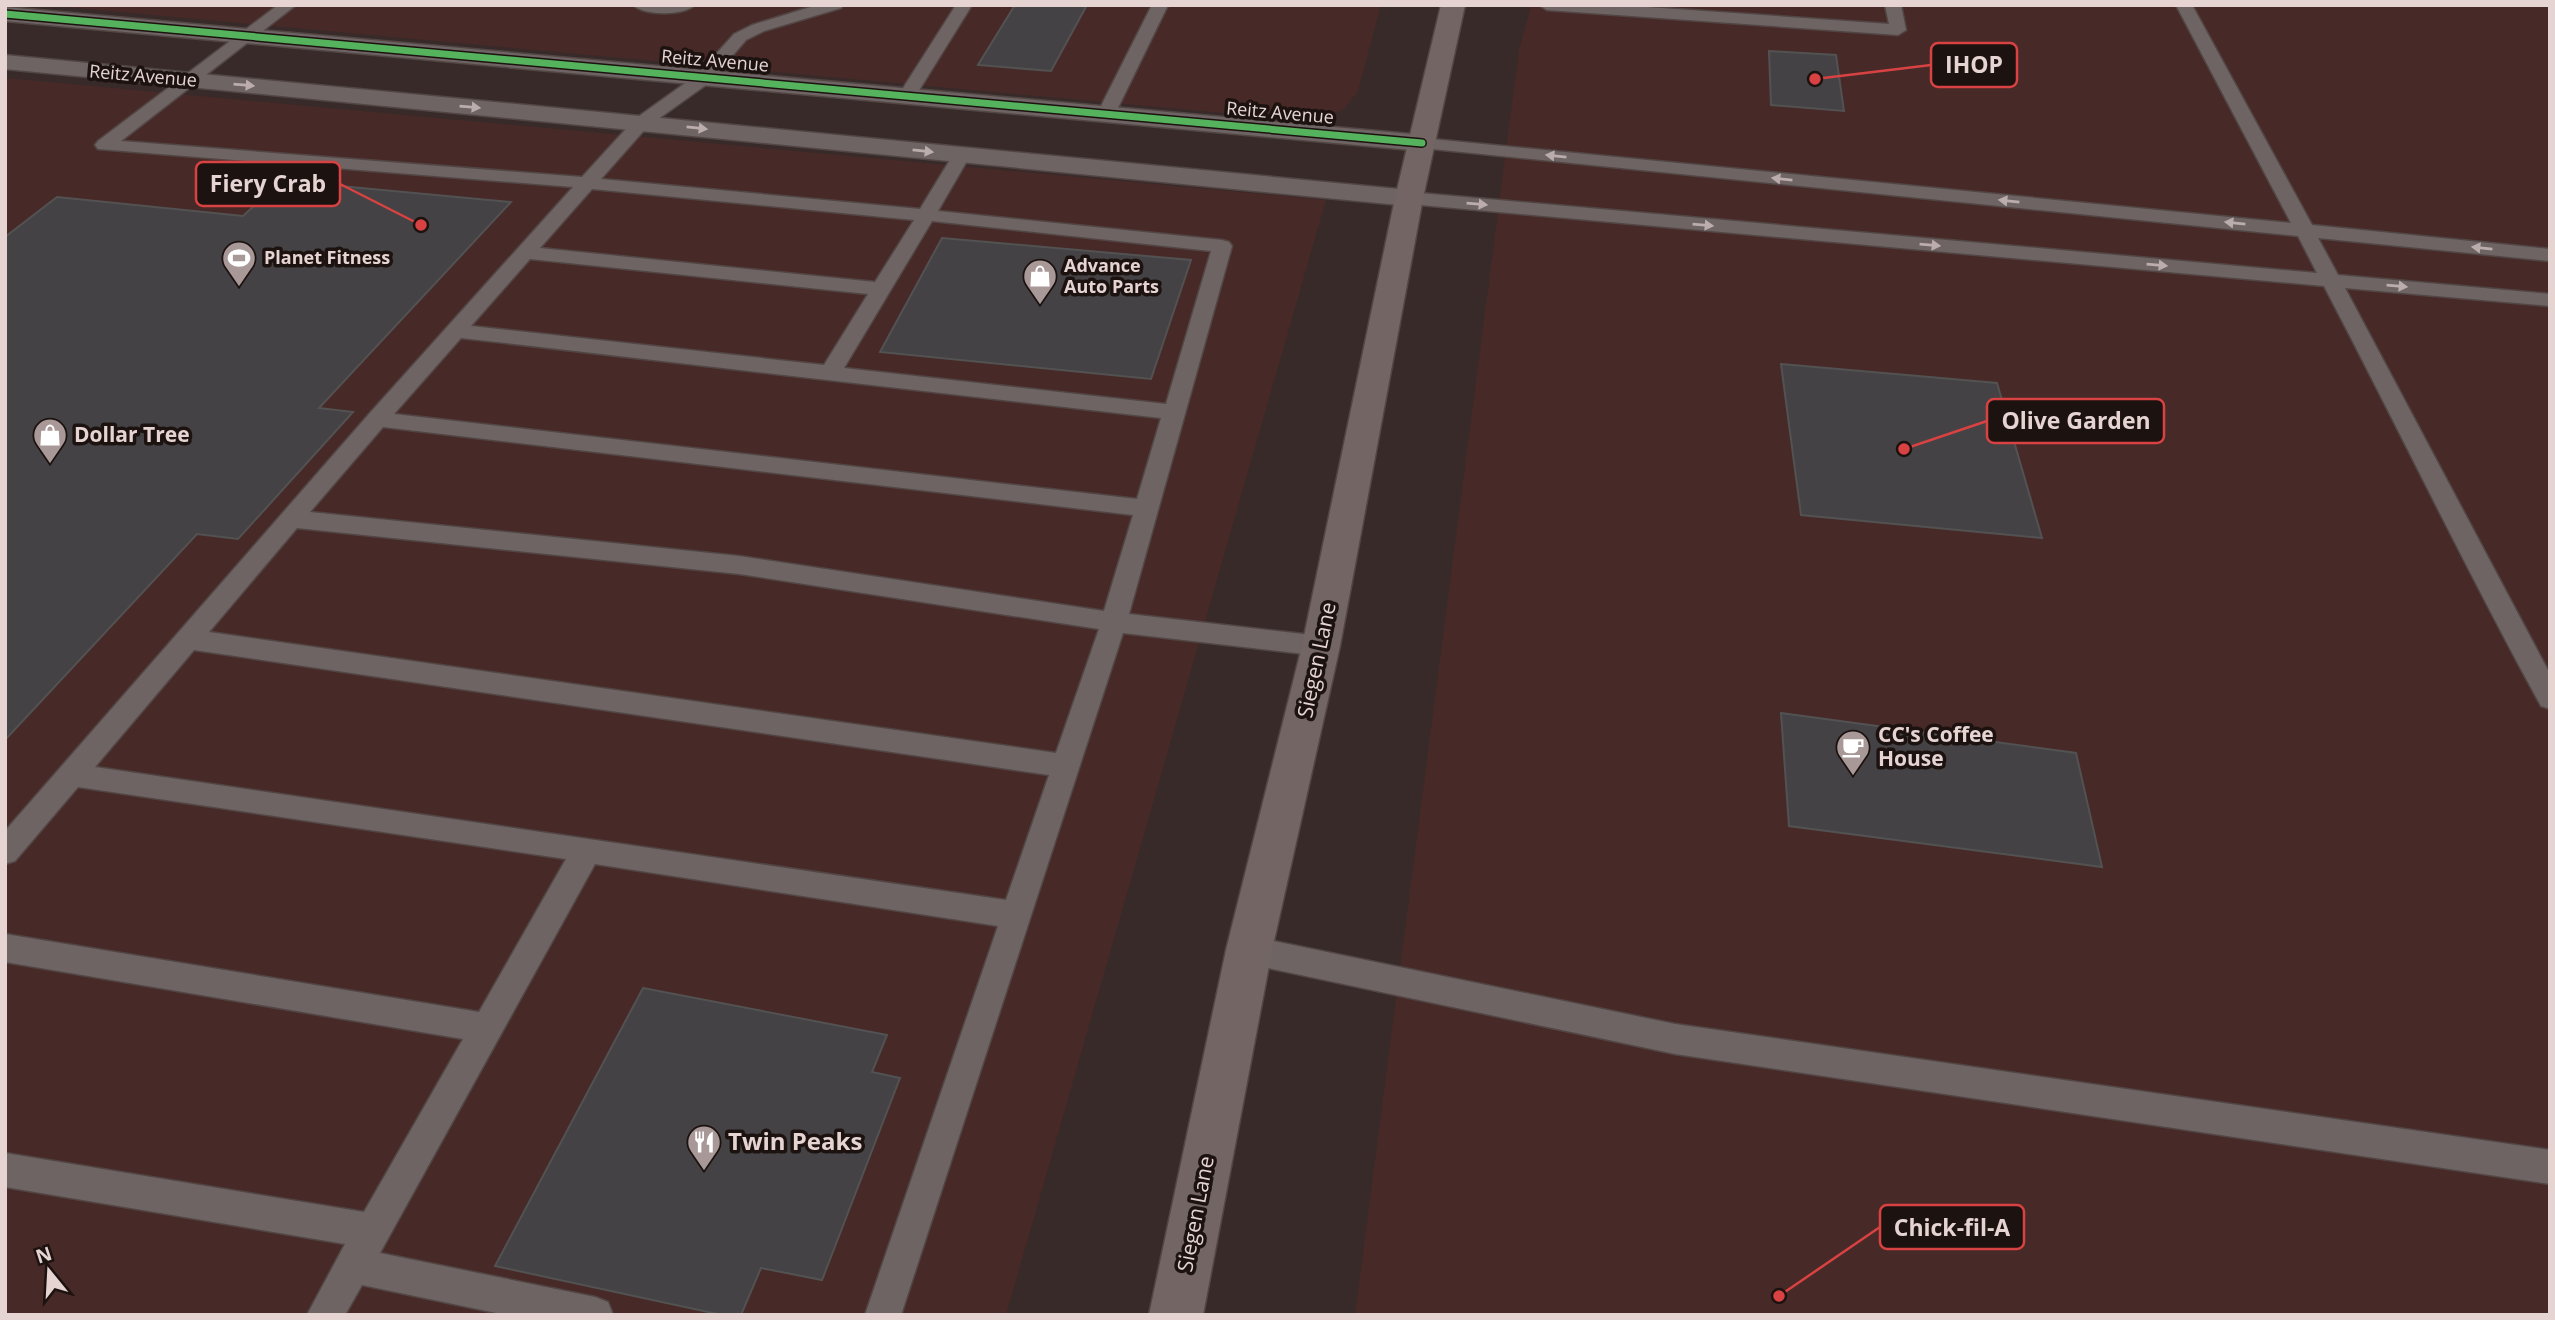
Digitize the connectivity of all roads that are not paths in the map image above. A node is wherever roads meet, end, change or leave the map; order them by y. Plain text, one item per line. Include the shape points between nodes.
1 (288, 5) edge
2 (641, 5) edge
3 (687, 5) edge
4 (835, 5) edge
5 (964, 5) edge
6 (1160, 5) edge
7 (1453, 5) edge
8 (1547, 5) edge
9 (1893, 5) edge
10 (2184, 5) edge
11 (1609, 7) edge
12 (1661, 10) edge
13 (7, 16) edge
14 (247, 36) junction
15 (5, 62) edge
16 (704, 78) junction
17 (190, 80) junction
18 (906, 96) junction
19 (1106, 114) junction
20 (641, 123) junction
21 (1422, 143) junction
22 (962, 154) junction
23 (587, 183) junction
24 (1409, 198) junction
25 (926, 215) junction
26 (2303, 229) junction
27 (526, 253) junction
28 (2550, 255) edge
29 (2329, 280) junction
30 (880, 289) junction
31 (2550, 300) edge
32 (456, 331) junction
33 (830, 373) junction
34 (1175, 412) junction
35 (377, 419) junction
36 (1148, 509) junction
37 (293, 519) junction
38 (1114, 622) junction
39 (188, 639) junction
40 (1321, 646) junction
41 (2550, 699) edge
42 (1066, 766) junction
43 (72, 775) junction
44 (587, 850) junction
45 (5, 852) edge
46 (1016, 915) junction
47 (5, 948) edge
48 (1249, 950) junction
49 (487, 1028) junction
50 (2550, 1167) edge
51 (5, 1170) edge
52 (373, 1231) junction
53 (353, 1265) junction
54 (325, 1315) edge
55 (595, 1315) edge
56 (883, 1315) edge
57 (1176, 1315) edge

1 - 14 lane
2 - 3 lane
4 - 16 lane via 748,33
5 - 18 lane
6 - 19 lane
7 - 21 main road, Siegen Lane
8 - 11 lane
9 - 12 lane via 1898,30
10 - 26 lane
11 - 12 lane
13 - 14 street, Reitz Avenue
14 - 16 street, Reitz Avenue
14 - 17 lane
15 - 17 street, Reitz Avenue
16 - 18 street, Reitz Avenue
16 - 20 lane
17 -> 20 street, Reitz Avenue
17 - 23 lane via 104,145
18 - 19 street, Reitz Avenue
19 - 21 street, Reitz Avenue
20 -> 22 street, Reitz Avenue
20 - 23 lane
21 - 24 main road, Siegen Lane
26 -> 21 lane
22 - 24 street, Reitz Avenue
22 - 25 lane
23 - 25 lane
23 - 27 lane
24 -> 29 lane
24 - 40 main road, Siegen Lane
25 - 30 lane
25 - 34 lane via 1222,246
28 -> 26 lane
26 - 29 lane
27 - 30 lane
27 - 32 lane
29 -> 31 lane
29 - 41 lane
30 - 33 lane
32 - 33 lane
32 - 35 lane
33 - 34 lane
34 - 36 lane
35 - 36 lane
35 - 37 lane
36 - 38 lane
37 - 38 lane via 739,565
37 - 39 lane
38 - 40 lane
38 - 42 lane
39 - 42 lane
39 - 43 lane
40 - 48 main road, Siegen Lane
42 - 46 lane
43 - 44 lane
43 - 45 lane
44 - 46 lane
44 - 49 lane
46 - 56 lane
47 - 49 lane
48 - 50 lane via 1675,1039
48 - 57 main road, Siegen Lane
49 - 52 lane
51 - 52 lane
52 - 53 lane
53 - 54 lane
53 - 55 lane

